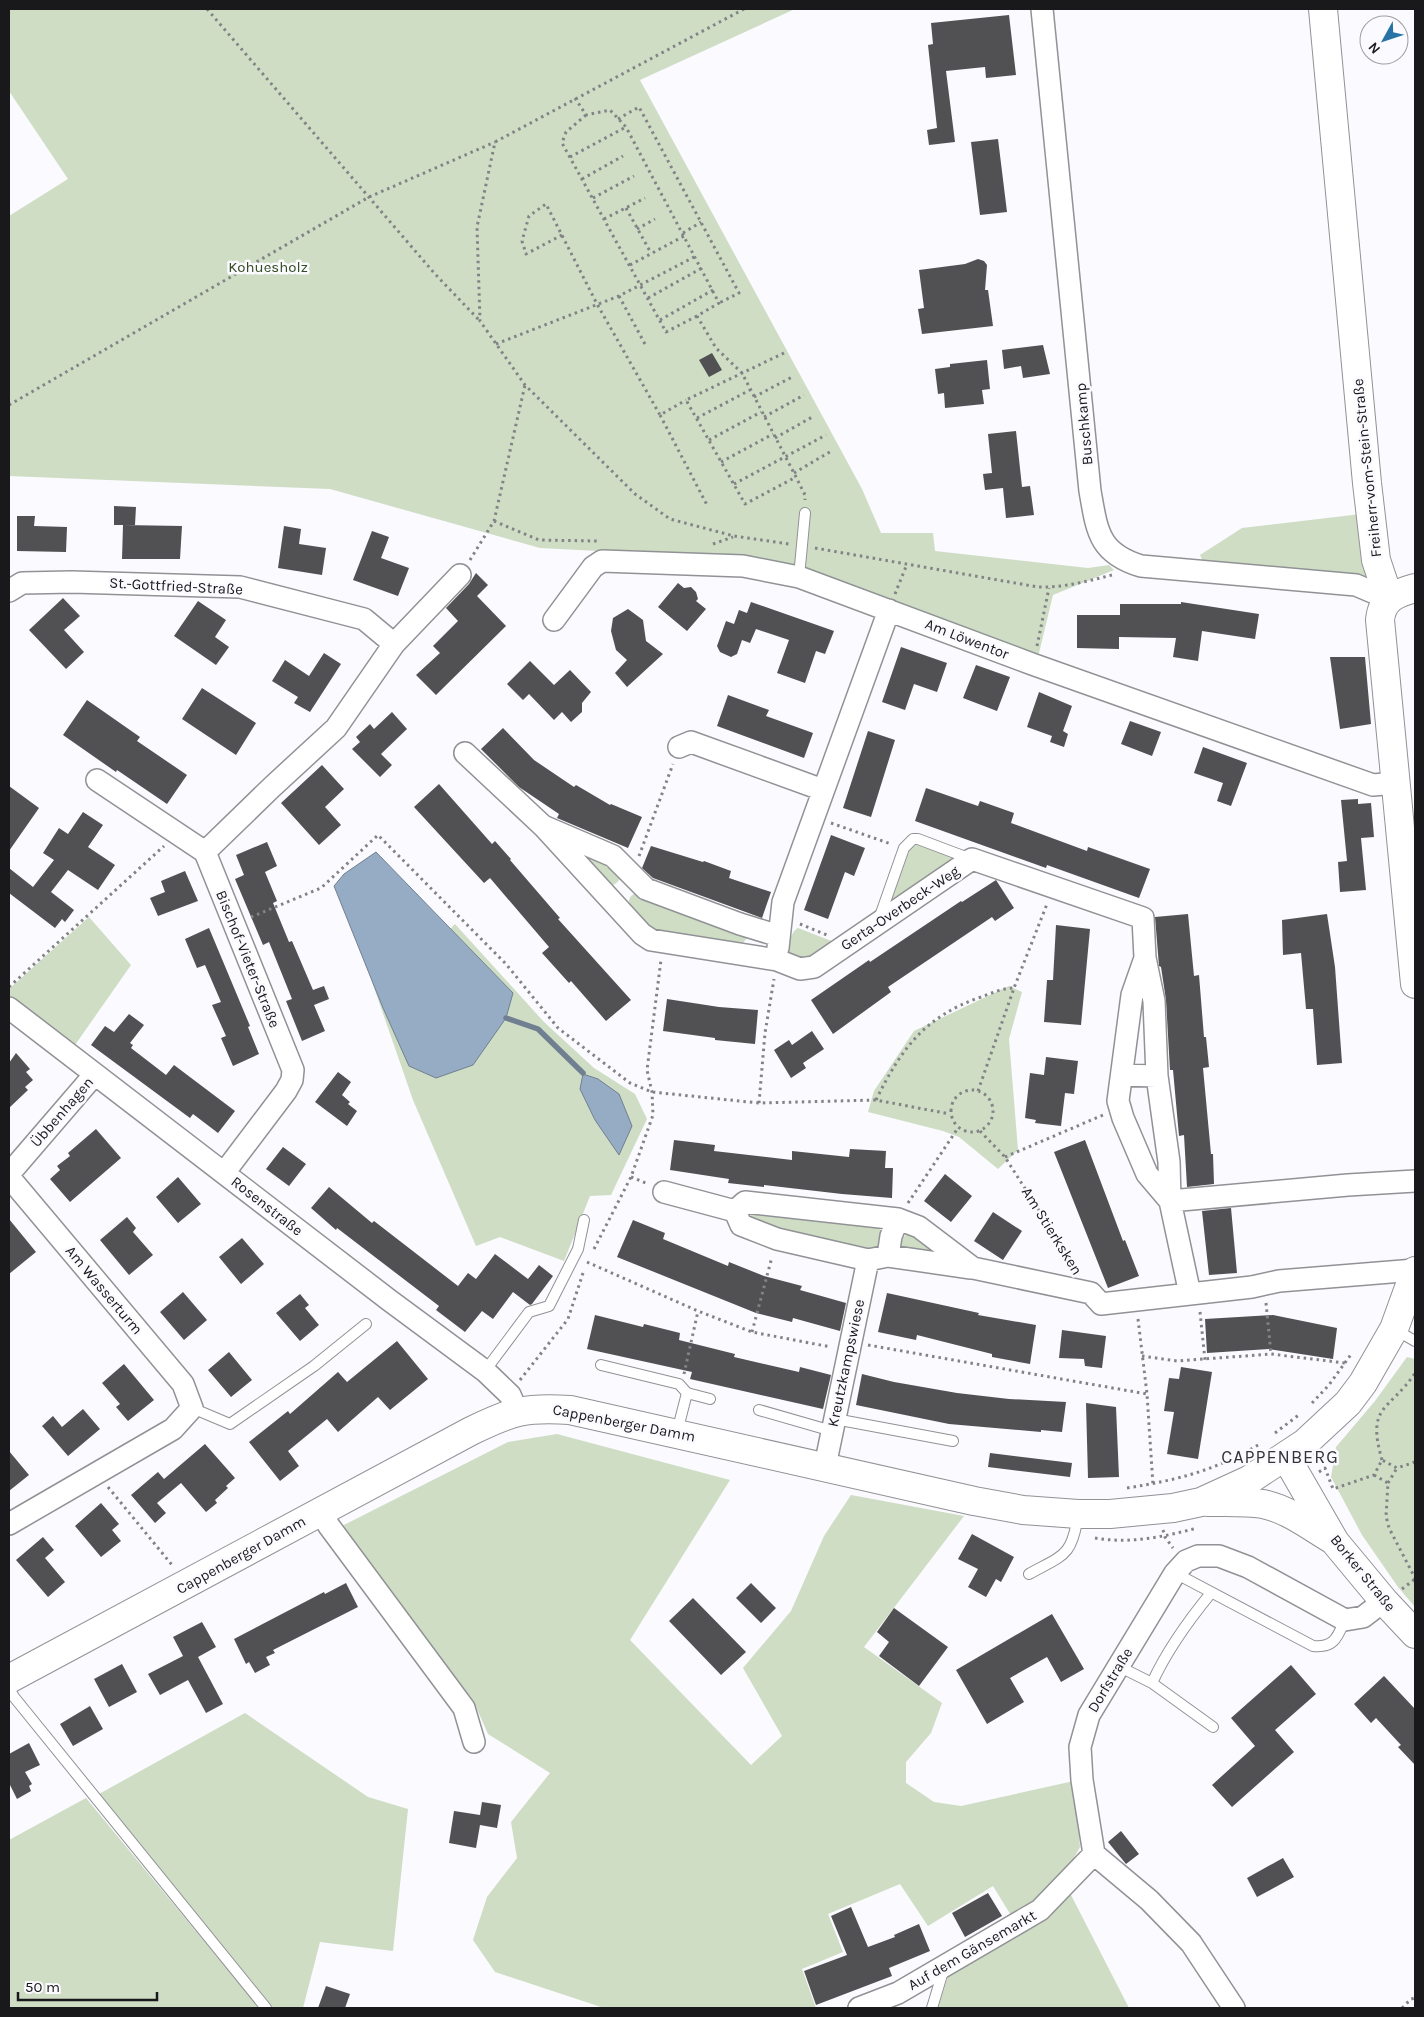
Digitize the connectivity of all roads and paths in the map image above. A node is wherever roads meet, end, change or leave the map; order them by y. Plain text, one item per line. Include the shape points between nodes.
1 (207, 9) edge
2 (744, 9) edge
3 (1042, 9) edge
4 (1324, 9) edge
5 (575, 98) junction
6 (586, 115) junction
7 (618, 119) junction
8 (626, 127) junction
9 (496, 142) junction
10 (623, 156) dead end
11 (570, 158) junction
12 (634, 176) dead end
13 (582, 179) junction
14 (369, 197) junction
15 (593, 198) junction
16 (645, 198) dead end
17 (626, 208) junction
18 (604, 219) junction
19 (655, 219) dead end
20 (701, 222) junction
21 (637, 228) junction
22 (684, 234) junction
23 (562, 235) junction
24 (651, 253) junction
25 (696, 256) junction
26 (630, 265) junction
27 (702, 268) junction
28 (641, 285) junction
29 (713, 290) junction
30 (619, 296) junction
31 (648, 298) junction
32 (719, 303) junction
33 (597, 304) junction
34 (697, 316) junction
35 (660, 320) junction
36 (480, 321) junction
37 (496, 344) junction
38 (646, 346) dead end
39 (784, 353) dead end
40 (742, 373) junction
41 (794, 376) dead end
42 (525, 385) junction
43 (750, 390) junction
44 (804, 395) dead end
45 (754, 397) junction
46 (686, 400) junction
47 (9, 406) edge
48 (761, 412) junction
49 (660, 414) junction
50 (814, 416) dead end
51 (764, 417) junction
52 (697, 418) junction
53 (826, 435) dead end
54 (774, 436) junction
55 (709, 440) junction
56 (832, 450) dead end
57 (785, 457) junction
58 (721, 462) junction
59 (795, 475) junction
60 (734, 484) junction
61 (707, 505) dead end
62 (805, 513) joint
63 (494, 521) junction
64 (734, 536) junction
65 (597, 541) dead end
66 (704, 544) dead end
67 (802, 546) junction
68 (1123, 560) junction
69 (907, 564) junction
70 (460, 575) joint
71 (799, 577) junction
72 (1049, 588) junction
73 (1415, 588) edge
74 (9, 591) edge
75 (1389, 599) junction
76 (889, 610) junction
77 (554, 620) dead end
78 (394, 644) junction
79 (1032, 664) junction
80 (679, 747) joint
81 (465, 753) dead end
82 (97, 780) dead end
83 (823, 790) junction
84 (1403, 795) edge
85 (814, 817) junction
86 (543, 826) junction
87 (178, 832) junction
88 (904, 848) junction
89 (206, 852) junction
90 (972, 859) junction
91 (632, 874) junction
92 (614, 903) junction
93 (1044, 912) dead end
94 (877, 923) junction
95 (234, 924) junction
96 (780, 926) junction
97 (663, 943) junction
98 (848, 944) junction
99 (1145, 958) junction
100 (777, 960) junction
101 (1415, 984) edge
102 (9, 987) edge
103 (1014, 988) junction
104 (9, 1008) edge
105 (95, 1074) junction
106 (1122, 1075) junction
107 (1158, 1076) junction
108 (978, 1091) junction
109 (652, 1092) junction
110 (876, 1100) junction
111 (759, 1102) junction
112 (1120, 1108) junction
113 (950, 1114) junction
114 (958, 1128) junction
115 (980, 1131) junction
116 (1005, 1157) junction
117 (224, 1173) junction
118 (9, 1175) edge
119 (1415, 1181) edge
120 (664, 1192) dead end
121 (1170, 1201) junction
122 (735, 1211) junction
123 (898, 1219) junction
124 (584, 1220) dead end
125 (777, 1239) junction
126 (878, 1258) junction
127 (973, 1268) junction
128 (584, 1272) dead end
129 (1415, 1274) edge
130 (1264, 1284) junction
131 (1091, 1293) junction
132 (1194, 1294) junction
133 (1136, 1300) junction
134 (698, 1311) junction
135 (366, 1324) dead end
136 (752, 1332) junction
137 (1405, 1335) edge
138 (1355, 1348) dead end
139 (848, 1350) junction
140 (1272, 1354) junction
141 (1142, 1356) junction
142 (1205, 1360) junction
143 (1345, 1363) junction
144 (601, 1365) dead end
145 (484, 1371) junction
146 (1415, 1373) edge
147 (679, 1384) junction
148 (686, 1394) junction
149 (1147, 1394) junction
150 (710, 1399) dead end
151 (514, 1403) junction
152 (192, 1408) junction
153 (759, 1410) dead end
154 (833, 1425) junction
155 (677, 1432) junction
156 (953, 1441) dead end
157 (1262, 1442) dead end
158 (1278, 1447) junction
159 (1382, 1460) junction
160 (1415, 1462) edge
161 (825, 1466) junction
162 (1326, 1468) dead end
163 (1397, 1468) junction
164 (97, 1473) junction
165 (1374, 1475) junction
166 (1388, 1483) junction
167 (1118, 1489) dead end
168 (1155, 1497) junction
169 (1201, 1502) junction
170 (320, 1511) junction
171 (1078, 1514) junction
172 (9, 1524) edge
173 (1335, 1542) junction
174 (1180, 1567) junction
175 (1030, 1574) dead end
176 (1415, 1578) edge
177 (187, 1584) junction
178 (1211, 1593) junction
179 (1384, 1601) junction
180 (1345, 1620) junction
181 (1415, 1634) edge
182 (1118, 1666) junction
183 (9, 1680) edge
184 (1152, 1683) junction
185 (9, 1688) edge
186 (1213, 1727) dead end
187 (474, 1742) dead end
188 (1094, 1854) junction
189 (945, 1967) junction
190 (1415, 1998) edge
191 (266, 2008) edge
192 (859, 2008) edge
193 (932, 2008) edge
194 (1234, 2008) edge
195 (1402, 2008) edge

1 - 14 path
2 - 5 path
3 - 68 street, Buschkamp via 1090,491 1096,527 1104,542
4 - 75 main road, Freiherr-vom-Stein-Straße via 1367,483 1376,560
5 - 6 path
5 - 9 path
6 - 7 path via 610,110
6 - 11 path via 566,132 562,142
7 - 8 path
7 - 20 path via 639,107
8 - 11 path
8 - 22 path
9 - 14 path
9 - 36 path via 477,227
10 - 13 path
11 - 13 path
12 - 15 path
13 - 15 path
14 - 36 path
14 - 47 path
15 - 18 path
16 - 17 path
17 - 18 path
17 - 21 path
18 - 26 path
19 - 21 path
20 - 22 path
20 - 32 path via 739,292
21 - 24 path
22 - 24 path
22 - 25 path
23 - 23 path via 526,254 522,241 529,216 546,204
23 - 33 path
24 - 26 path
25 - 27 path
25 - 28 path
26 - 28 path
27 - 29 path
27 - 31 path
28 - 30 path
28 - 31 path
29 - 32 path
29 - 35 path
30 - 33 path
30 - 38 path
31 - 35 path
32 - 34 path
33 - 37 path
33 - 49 path
34 - 35 path via 666,332
34 - 40 path via 716,348
36 - 37 path
37 - 42 path
39 - 40 path
40 - 43 path
40 - 46 path
41 - 45 path
42 - 63 path
42 - 64 path via 635,494 670,519
43 - 45 path
43 - 52 path
44 - 51 path
45 - 48 path
46 - 49 path
46 - 52 path
48 - 51 path
48 - 55 path
49 - 61 path
50 - 54 path
51 - 54 path
52 - 55 path
53 - 57 path
54 - 57 path
54 - 58 path
55 - 58 path
56 - 59 path
57 - 59 path
57 - 60 path
58 - 60 path
59 - 60 path via 745,504
59 - 62 path via 805,495
62 - 67 lane
63 - 65 path via 539,540
63 - 70 path
64 - 66 path via 714,544
64 - 67 path
67 - 69 path
67 - 71 lane
68 - 72 path via 1112,575
68 - 75 street, Buschkamp via 1141,566 1356,585
69 - 72 path
69 - 76 path
70 - 78 street
71 - 76 street, Am Löwentor
71 - 77 street, Am Löwentor via 743,566 602,562 593,567
72 - 79 path
73 - 75 main road
74 - 78 street, St.-Gottfried-Straße via 22,583 72,582 240,587 364,620
75 - 84 main road via 1380,620
76 - 79 street, Am Löwentor
76 - 83 street
78 - 89 street via 336,728
79 - 84 street, Am Löwentor
80 - 83 street via 691,742
80 - 91 path
81 - 86 street, Gerta-Overbeck-Weg
82 - 87 street
83 - 85 street
84 - 101 main road
85 - 88 path
85 - 96 street via 783,902
86 - 91 street, Gerta-Overbeck-Weg via 613,856
86 - 92 street, Gerta-Overbeck-Weg
87 - 89 street
87 - 102 path
88 - 90 lane via 912,839 918,839
88 - 94 lane
89 - 95 street, Bischof-Vieter-Straße
90 - 94 street, Gerta-Overbeck-Weg
90 - 99 street, Gerta-Overbeck-Weg via 1143,918
91 - 92 street
91 - 96 street, Gerta-Overbeck-Weg via 646,889 740,924
92 - 97 street, Gerta-Overbeck-Weg via 642,934
93 - 103 path
94 - 98 street, Gerta-Overbeck-Weg
95 - 109 path via 321,888 378,835 506,964 558,1028 630,1083
95 - 117 street, Bischof-Vieter-Straße via 292,1070 292,1080
96 - 98 path
96 - 100 street
97 - 100 street, Gerta-Overbeck-Weg
97 - 109 path via 647,1070
98 - 100 street, Gerta-Overbeck-Weg via 808,969
99 - 106 street via 1132,995
99 - 107 street via 1154,1001
100 - 111 path via 765,1033
103 - 108 path
103 - 110 path via 973,1000 945,1013 924,1028 903,1052
104 - 105 street, Rosenstraße
105 - 117 street, Rosenstraße
105 - 118 street, Übbenhagen
106 - 107 street
106 - 112 street
107 - 121 street via 1169,1162
108 - 113 path via 959,1094
108 - 115 path via 986,1095 993,1110 987,1126
109 - 111 path
109 - 134 path via 653,1115 631,1177 587,1262
110 - 111 path
110 - 113 path
112 - 116 path
112 - 121 street via 1147,1174
113 - 114 path
114 - 115 path via 964,1132
114 - 123 path
115 - 116 path, Am Stierksken
116 - 131 path, Am Stierksken
117 - 145 street, Rosenstraße
118 - 152 street, Am Wasserturm via 183,1384
119 - 121 street
120 - 122 street
121 - 132 street
122 - 123 street via 746,1202
122 - 125 street via 741,1225
123 - 126 street, Kreutzkampswiese
123 - 127 street via 919,1227
124 - 145 lane via 578,1249 549,1306 529,1312
125 - 126 street
125 - 136 path
126 - 127 street
126 - 139 street, Kreutzkampswiese
127 - 131 street
128 - 151 path via 568,1319 527,1370
129 - 130 street via 1312,1278
129 - 137 main road
130 - 132 street
130 - 140 path
131 - 133 street via 1101,1304
132 - 133 street
132 - 142 path
133 - 141 path
134 - 136 path
134 - 147 path via 684,1375
135 - 152 lane via 314,1366 230,1424
136 - 139 path
137 - 158 main road via 1348,1403 1317,1432
138 - 143 path
139 - 149 path via 870,1345
139 - 154 street, Kreutzkampswiese
140 - 142 path
140 - 143 path
141 - 142 path via 1177,1361
141 - 149 path
143 - 158 path
144 - 147 lane
145 - 151 street, Rosenstraße
146 - 159 path via 1387,1404 1376,1424
147 - 148 lane
148 - 150 lane
148 - 155 lane
149 - 168 path
151 - 155 main road, Cappenberger Damm via 570,1410
151 - 170 main road, Cappenberger Damm via 471,1431
152 - 164 street via 173,1429
153 - 154 lane
154 - 156 lane
154 - 161 street, Kreutzkampswiese
155 - 161 main road, Cappenberger Damm
157 - 168 path
158 - 169 main road, Cappenberger Damm via 1249,1480
158 - 173 main road, Borker Straße
159 - 163 path
159 - 165 path
160 - 163 path
161 - 171 main road, Cappenberger Damm via 974,1501 1023,1510
162 - 165 path via 1333,1489
163 - 166 path
164 - 172 street
164 - 177 path
165 - 166 path
166 - 176 path via 1386,1516 1389,1528
167 - 168 path
168 - 169 main road, Cappenberger Damm
168 - 171 main road, Cappenberger Damm via 1110,1514
168 - 174 path via 1165,1537
169 - 173 main road via 1275,1508
170 - 177 main road, Cappenberger Damm
170 - 187 street via 464,1708
171 - 175 lane via 1075,1535 1066,1554
173 - 179 main road, Borker Straße
174 - 178 lane
174 - 180 street via 1198,1556 1218,1556 1248,1567
174 - 182 street, Dorfstraße
177 - 183 main road, Cappenberger Damm
178 - 180 lane via 1313,1646 1324,1647 1332,1643
178 - 184 lane via 1187,1623
179 - 180 street via 1363,1617
179 - 181 main road, Borker Straße
182 - 184 lane
182 - 188 street, Dorfstraße via 1089,1715 1080,1747
184 - 186 lane
185 - 191 lane
188 - 189 street, Auf dem Gänsemarkt via 1040,1910
188 - 194 street via 1191,1942
189 - 192 street, Auf dem Gänsemarkt via 898,1993
189 - 193 lane
190 - 195 path

